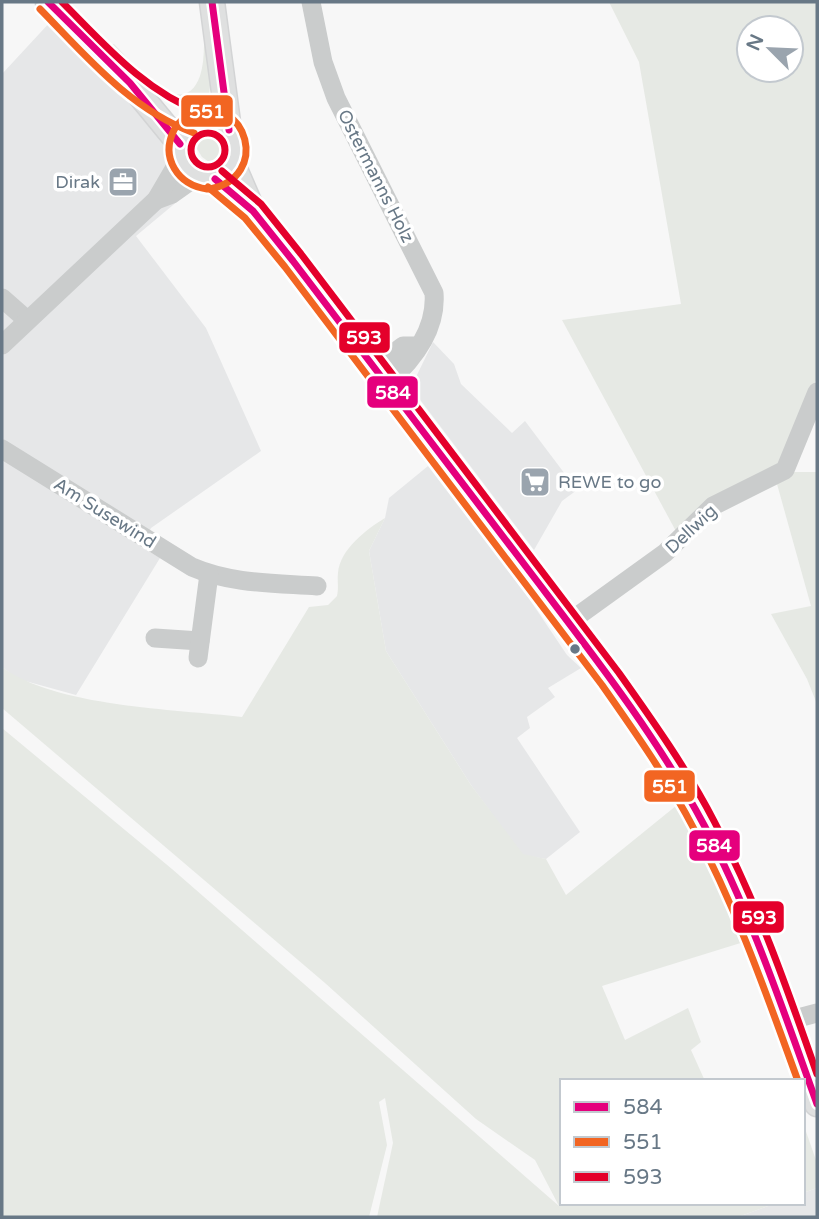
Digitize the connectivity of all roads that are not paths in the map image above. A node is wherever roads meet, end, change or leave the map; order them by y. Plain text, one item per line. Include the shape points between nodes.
1 (48, 2) edge
2 (212, 2) edge
3 (311, 2) edge
4 (220, 72) junction
5 (130, 83) junction
6 (201, 122) junction
7 (229, 130) junction
8 (201, 165) junction
9 (2, 298) edge
10 (27, 320) junction
11 (2, 345) edge
12 (381, 375) junction
13 (817, 392) edge
14 (2, 449) edge
15 (209, 575) junction
16 (317, 586) dead end
17 (568, 623) junction
18 (155, 638) dead end
19 (817, 1013) edge
20 (787, 1021) junction
21 (817, 1104) edge

1 - 5 main road
2 - 4 main road
3 - 12 street, Ostermanns Holz via 323,62 336,98 430,280 434,316 411,362
4 - 6 main road
4 - 7 main road
5 - 6 main road via 186,120
5 - 8 main road
6 - 7 main road via 214,122
6 - 8 main road via 186,131
7 - 8 main road via 237,147
8 - 10 street via 156,200
8 - 12 main road via 253,211
9 - 10 street
10 - 11 street
12 - 17 main road
13 - 17 street, Dellwig via 785,470 713,506 665,553
14 - 15 street, Am Susewind
15 - 16 street, Am Susewind
15 - 18 street via 199,650
17 - 20 main road via 656,744 702,822 739,899
19 - 20 street
20 - 21 main road

